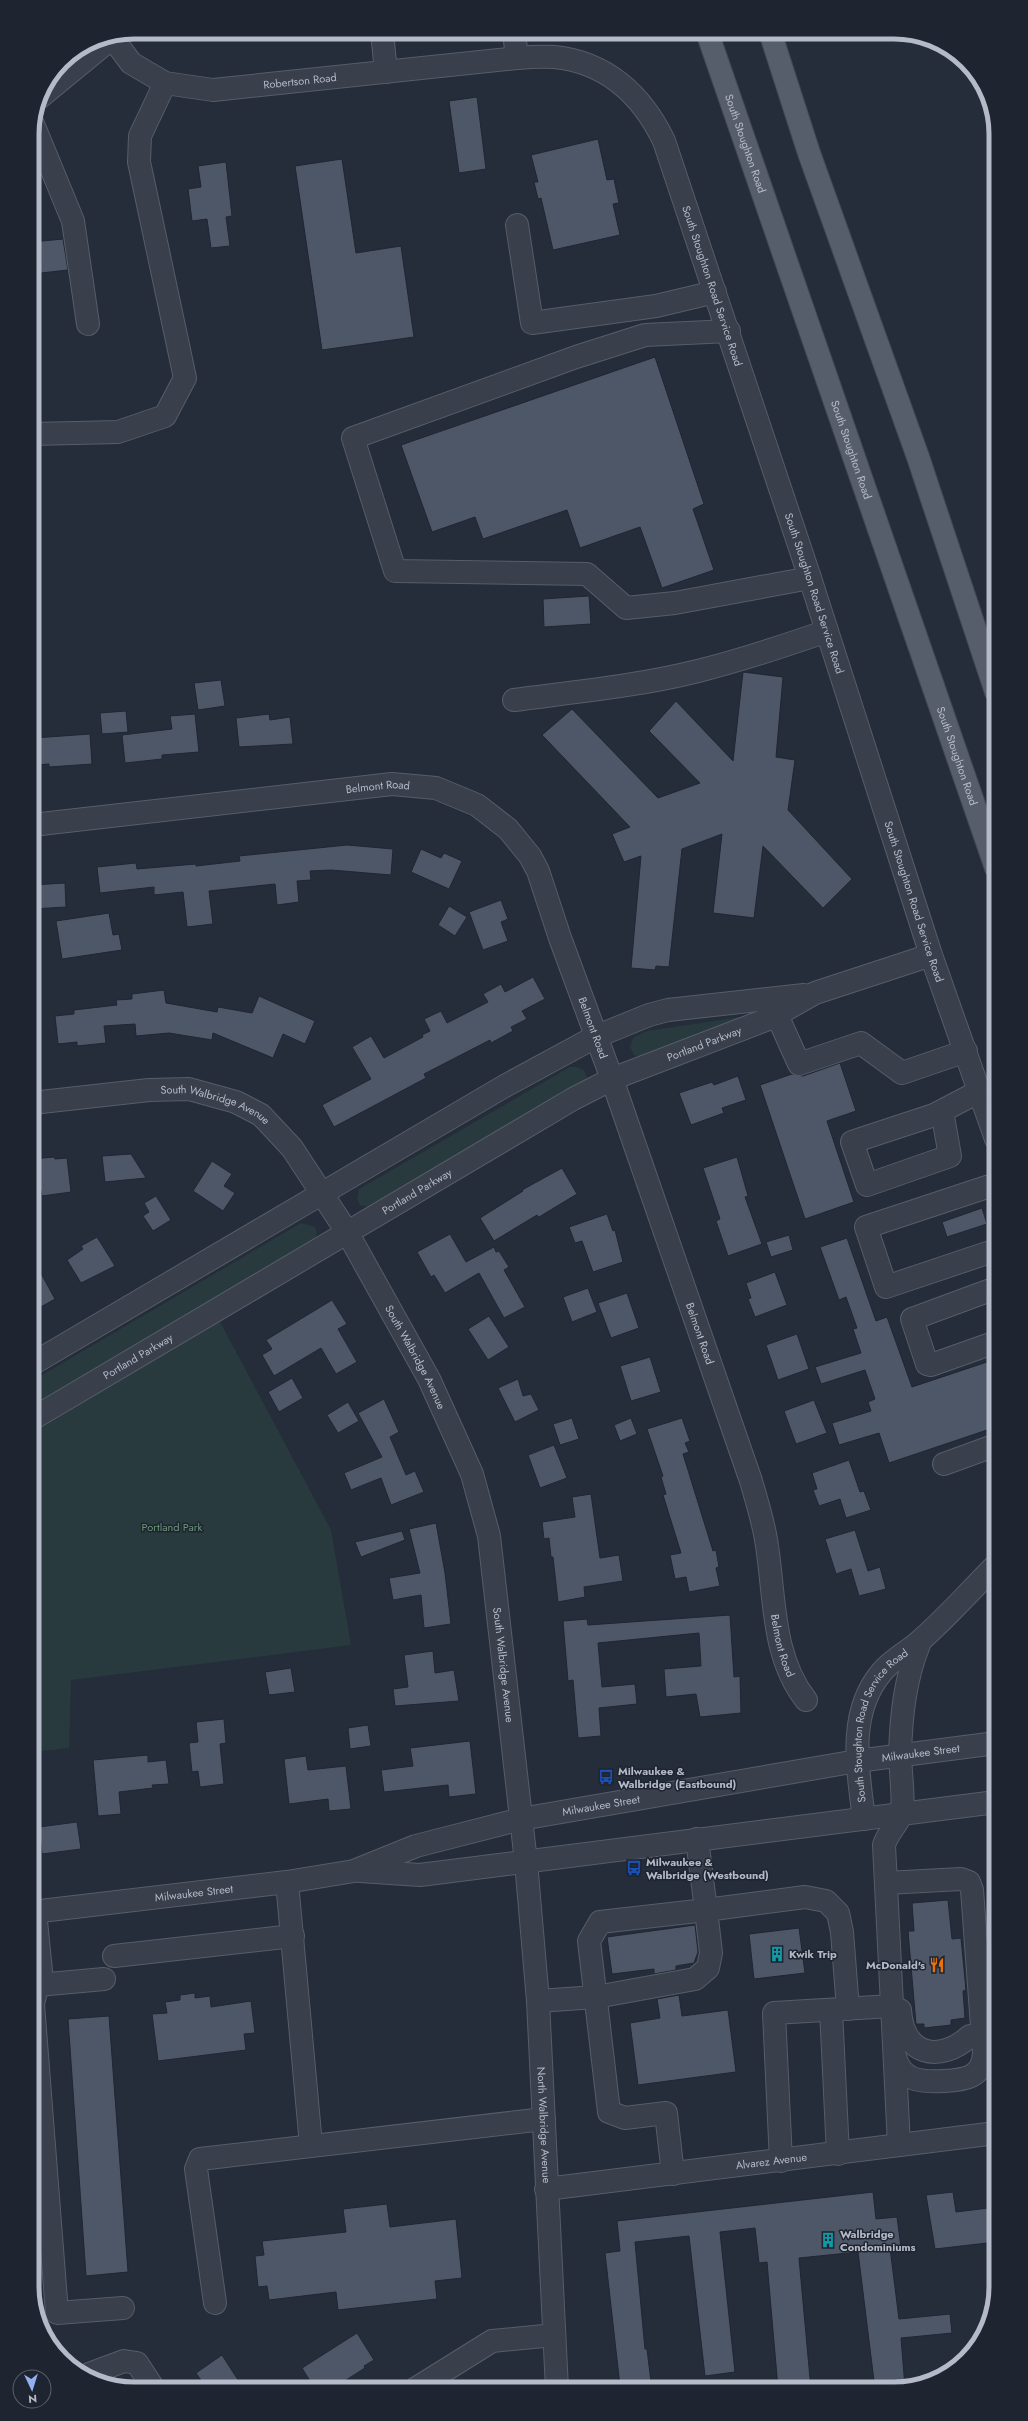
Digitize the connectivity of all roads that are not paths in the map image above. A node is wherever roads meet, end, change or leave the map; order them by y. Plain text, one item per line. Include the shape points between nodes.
1 (383, 39) edge
2 (515, 39) edge
3 (709, 39) edge
4 (772, 39) edge
5 (115, 41) edge
6 (104, 44) edge
7 (517, 58) junction
8 (600, 68) joint
9 (386, 72) junction
10 (165, 84) junction
11 (51, 88) edge
12 (39, 139) edge
13 (517, 225) dead end
14 (715, 292) junction
15 (88, 324) dead end
16 (729, 331) junction
17 (39, 434) edge
18 (918, 457) junction
19 (810, 578) junction
20 (989, 630) edge
21 (827, 631) junction
22 (989, 671) edge
23 (514, 700) dead end
24 (39, 824) edge
25 (989, 848) edge
26 (931, 955) junction
27 (815, 993) junction
28 (777, 1015) junction
29 (595, 1037) junction
30 (966, 1051) junction
31 (612, 1080) junction
32 (980, 1091) junction
33 (39, 1102) edge
34 (942, 1111) dead end
35 (989, 1118) edge
36 (989, 1186) edge
37 (323, 1193) junction
38 (347, 1232) junction
39 (989, 1252) edge
40 (989, 1291) edge
41 (989, 1344) edge
42 (39, 1360) edge
43 (39, 1415) edge
44 (989, 1448) edge
45 (944, 1464) dead end
46 (989, 1572) edge
47 (920, 1642) junction
48 (806, 1700) dead end
49 (989, 1744) edge
50 (900, 1755) junction
51 (857, 1761) junction
52 (989, 1803) edge
53 (902, 1813) junction
54 (521, 1819) junction
55 (864, 1819) junction
56 (697, 1839) junction
57 (526, 1862) junction
58 (354, 1871) junction
59 (944, 1880) junction
60 (287, 1882) junction
61 (886, 1883) junction
62 (706, 1910) junction
63 (39, 1911) edge
64 (292, 1936) junction
65 (39, 1955) edge
66 (114, 1956) dead end
67 (104, 1979) dead end
68 (39, 1981) edge
69 (39, 1986) edge
70 (596, 1997) junction
71 (538, 2000) junction
72 (839, 2009) junction
73 (897, 2015) junction
74 (895, 2057) junction
75 (39, 2078) edge
76 (544, 2119) junction
77 (989, 2133) edge
78 (311, 2145) junction
79 (899, 2145) junction
80 (838, 2154) junction
81 (781, 2161) junction
82 (673, 2174) junction
83 (546, 2189) junction
84 (215, 2303) dead end
85 (123, 2308) dead end
86 (554, 2335) junction
87 (93, 2373) edge
88 (149, 2382) edge
89 (426, 2382) edge
90 (557, 2382) edge

1 - 9 street
2 - 7 street
3 - 25 main road, South Stoughton Road
4 - 18 main road via 809,153
5 - 10 street, Robertson Road via 131,63
6 - 11 street, Robertson Road
7 - 8 street, Robertson Road via 553,57
7 - 9 street, Robertson Road
8 - 14 street, South Stoughton Road Service Road via 634,94 654,121 664,141
9 - 10 street, Robertson Road via 213,90
10 - 17 street via 140,136 139,162 185,378 165,416 118,432
12 - 15 street via 73,221
13 - 14 street via 532,323 656,306
14 - 16 street, South Stoughton Road Service Road
16 - 19 street, South Stoughton Road Service Road
16 - 19 street via 645,335 576,357 353,438 395,571 587,574 626,608 675,603
18 - 20 main road
18 - 22 main road
19 - 21 street, South Stoughton Road Service Road
21 - 23 street via 697,672 606,688
21 - 26 street, South Stoughton Road Service Road
24 - 29 street, Belmont Road via 392,784 429,787 457,795 495,818 508,829 530,856 538,871
26 - 27 street, Portland Parkway
26 - 30 street, South Stoughton Road Service Road
27 - 28 street, Portland Parkway
27 - 29 street, Portland Parkway via 668,1010
28 - 30 street via 799,1064 861,1043 902,1073
28 - 31 street, Portland Parkway
29 - 31 street, Belmont Road
29 - 37 street, Portland Parkway
30 - 32 street, South Stoughton Road Service Road
31 - 38 street, Portland Parkway via 573,1099
31 - 48 street, Belmont Road via 751,1481 762,1518 779,1639 787,1671
32 - 34 street
32 - 35 street, South Stoughton Road Service Road
33 - 37 street, South Walbridge Avenue via 174,1088 189,1089 236,1102 261,1115 292,1148
36 - 39 street via 866,1228 886,1286
37 - 38 street, South Walbridge Avenue
37 - 42 street, Portland Parkway
38 - 43 street, Portland Parkway
38 - 54 street, South Walbridge Avenue via 429,1379 472,1474 489,1536
40 - 41 street via 912,1319 927,1364 931,1365
44 - 45 street
46 - 47 street, South Stoughton Road Service Road
47 - 50 street, South Stoughton Road Service Road via 910,1666 905,1689
47 - 51 street, South Stoughton Road Service Road via 881,1672 871,1688 864,1702 856,1737
49 - 50 street, Milwaukee Street
50 - 51 street, Milwaukee Street
50 - 53 street, South Stoughton Road Service Road
51 - 54 street, Milwaukee Street
51 - 55 street, South Stoughton Road Service Road
52 - 53 street, Milwaukee Street
53 - 55 street, Milwaukee Street
53 - 61 street via 887,1834 884,1845
54 - 57 street, South Walbridge Avenue
54 - 58 street, Milwaukee Street via 416,1846
55 - 56 street, Milwaukee Street
56 - 57 street, Milwaukee Street
56 - 62 street
57 - 58 street, Milwaukee Street via 420,1875
57 - 71 street, North Walbridge Avenue
58 - 60 street, Milwaukee Street
59 - 61 street
59 - 73 street via 957,1889 959,1896 970,2036 970,2054 963,2065 952,2071 921,2071 907,2060
59 - 74 street via 965,1880 971,1886 984,2053 982,2065 969,2078 924,2082 906,2076
60 - 63 street, Milwaukee Street
60 - 64 street
61 - 73 street
62 - 70 street via 711,1953 708,1968 695,1979
62 - 70 street via 600,1922 590,1941
62 - 72 street via 804,1897 826,1901 838,1913 842,1932
64 - 66 street
64 - 78 street
65 - 68 street
67 - 69 street
70 - 71 street
70 - 82 street via 609,2112 625,2118 666,2113
71 - 76 street, North Walbridge Avenue
72 - 73 street
72 - 80 street
72 - 81 street via 774,2012
73 - 74 street
74 - 79 street
75 - 85 street via 58,2313
76 - 78 street
76 - 83 street, North Walbridge Avenue
77 - 79 street, Alvarez Avenue
78 - 84 street via 200,2159 196,2169
79 - 80 street, Alvarez Avenue
80 - 81 street, Alvarez Avenue
81 - 82 street, Alvarez Avenue
82 - 83 street, Alvarez Avenue
83 - 86 street, North Walbridge Avenue
86 - 89 street via 492,2341
86 - 90 street, North Walbridge Avenue
87 - 88 street via 124,2361 137,2363

